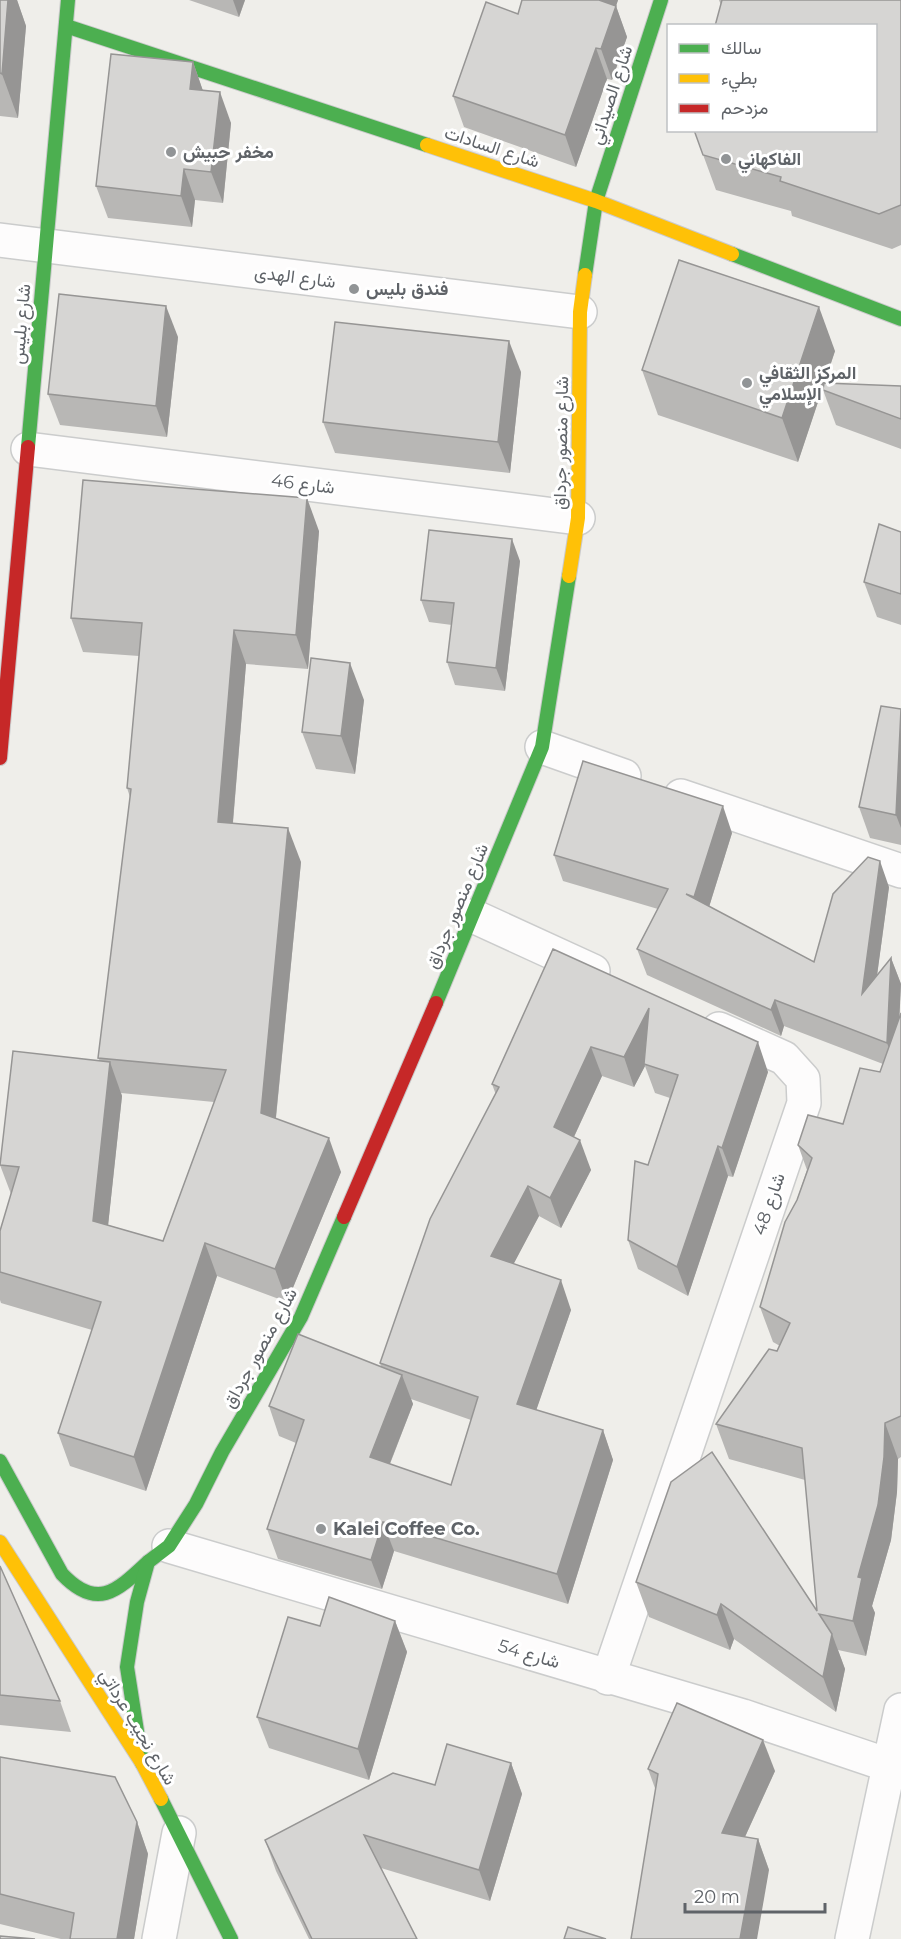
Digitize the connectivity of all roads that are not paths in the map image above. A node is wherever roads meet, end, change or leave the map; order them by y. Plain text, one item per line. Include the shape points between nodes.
1 (68, 0) edge
2 (661, 0) edge
3 (66, 26) junction
4 (596, 201) junction
5 (0, 240) edge
6 (46, 247) junction
7 (580, 312) junction
8 (900, 315) edge
9 (28, 449) junction
10 (578, 518) junction
11 (542, 747) junction
12 (0, 758) edge
13 (901, 871) edge
14 (473, 916) junction
15 (623, 985) edge
16 (688, 1014) edge
17 (0, 1461) edge
18 (0, 1542) edge
19 (158, 1554) junction
20 (608, 1678) junction
21 (901, 1710) edge
22 (142, 1763) junction
23 (888, 1765) junction
24 (179, 1833) junction
25 (159, 1939) edge
26 (231, 1939) edge
27 (852, 1939) edge

1 - 3 street, شارع بليس
2 - 4 street, شارع الصيداني
3 - 4 street, شارع السادات
3 - 6 street, شارع بليس
4 - 7 street, شارع منصور جرداق
4 - 8 street, شارع السادات
5 - 6 street, شارع الهدى
6 - 7 street, شارع الهدى
6 - 9 street, شارع بليس
7 - 10 street, شارع منصور جرداق
9 - 10 street, شارع 46
9 - 12 street, شارع بليس
10 - 11 street, شارع منصور جرداق
11 - 13 street
11 - 14 street, شارع منصور جرداق
14 - 15 street
14 - 19 street, شارع منصور جرداق via 301,1317 196,1504
16 - 20 street, شارع 48 via 784,1058 803,1079 804,1103
17 - 19 street, شارع منصور جرداق via 72,1586 88,1595 105,1594 122,1587
18 - 22 street, شارع نجيب عرداتي
19 - 20 street, شارع 54
19 - 22 street, شارع منصور جرداق via 137,1602 127,1667
20 - 23 street, شارع 54 via 743,1716
21 - 23 street
22 - 24 street, شارع نجيب عرداتي
23 - 27 street
24 - 25 street
24 - 26 street, شارع نجيب عرداتي

